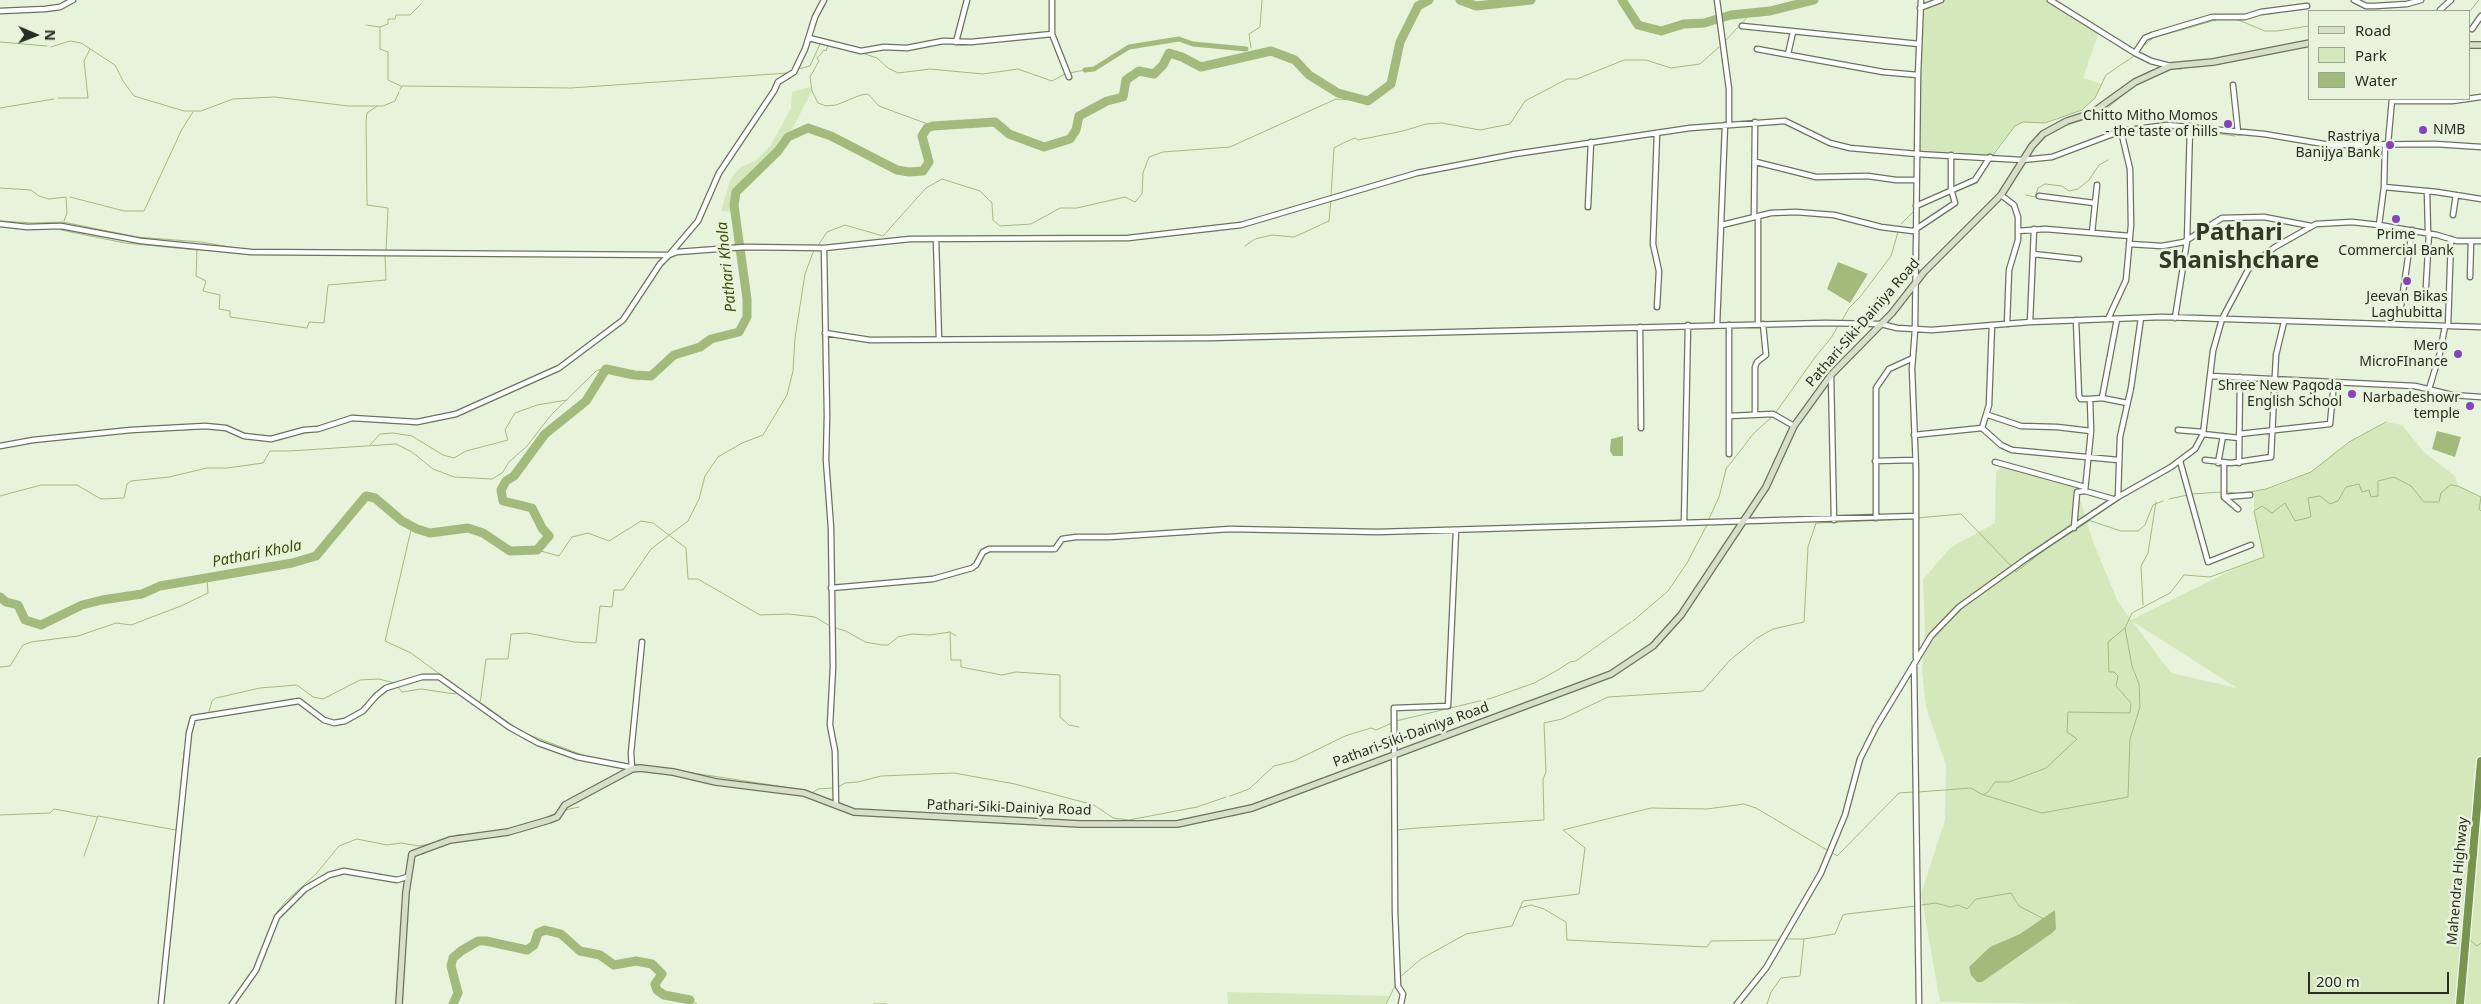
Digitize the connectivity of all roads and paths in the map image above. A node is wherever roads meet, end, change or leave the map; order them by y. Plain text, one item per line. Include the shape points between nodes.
1 (73, 0) edge
2 (824, 0) edge
3 (968, 0) edge
4 (1052, 0) edge
5 (1921, 0) edge
6 (1941, 0) edge
7 (2050, 0) edge
8 (2354, 0) edge
9 (2421, 0) edge
10 (2451, 0) edge
11 (1717, 2) edge
12 (2307, 6) dead end
13 (1920, 8) junction
14 (2440, 10) dead end
15 (0, 11) edge
16 (2481, 16) edge
17 (1742, 26) dead end
18 (2472, 29) dead end
19 (1793, 32) junction
20 (1052, 34) junction
21 (809, 38) junction
22 (956, 42) junction
23 (2308, 42) edge
24 (1919, 44) junction
25 (1757, 49) dead end
26 (2135, 53) junction
27 (1788, 54) junction
28 (2170, 66) junction
29 (1918, 75) junction
30 (1069, 77) dead end
31 (2233, 85) dead end
32 (2392, 100) edge
33 (2459, 100) edge
34 (1755, 122) junction
35 (1727, 125) junction
36 (2190, 126) junction
37 (2122, 131) junction
38 (2238, 132) junction
39 (1657, 133) junction
40 (1591, 142) junction
41 (2386, 144) junction
42 (2481, 147) edge
43 (1917, 154) junction
44 (1951, 155) junction
45 (1990, 157) junction
46 (2022, 160) junction
47 (1756, 162) junction
48 (1916, 180) junction
49 (2097, 185) dead end
50 (2384, 187) junction
51 (1951, 190) junction
52 (2427, 191) junction
53 (2001, 195) junction
54 (2456, 195) junction
55 (2039, 196) dead end
56 (2481, 199) edge
57 (2094, 203) junction
58 (1916, 206) junction
59 (1588, 207) dead end
60 (2453, 215) dead end
61 (1756, 216) junction
62 (0, 224) edge
63 (1722, 225) junction
64 (2379, 225) junction
65 (2312, 226) junction
66 (1917, 229) junction
67 (2034, 229) junction
68 (2412, 230) junction
69 (2018, 231) junction
70 (2092, 233) junction
71 (2428, 233) junction
72 (2130, 236) junction
73 (936, 239) junction
74 (2452, 239) junction
75 (2187, 241) junction
76 (2471, 242) junction
77 (2481, 242) edge
78 (2129, 244) junction
79 (824, 248) junction
80 (2033, 254) junction
81 (669, 255) junction
82 (2079, 259) dead end
83 (2470, 277) dead end
84 (1916, 282) junction
85 (2426, 286) dead end
86 (2401, 306) dead end
87 (1657, 307) dead end
88 (2141, 318) junction
89 (2175, 318) junction
90 (2108, 319) junction
91 (2117, 319) junction
92 (2222, 319) junction
93 (2076, 320) junction
94 (2030, 322) junction
95 (2284, 322) junction
96 (1760, 324) junction
97 (1881, 324) junction
98 (2007, 324) junction
99 (1688, 325) junction
100 (1717, 325) junction
101 (1729, 325) junction
102 (1992, 325) junction
103 (2447, 326) junction
104 (1640, 327) junction
105 (2481, 327) edge
106 (1916, 330) junction
107 (825, 333) junction
108 (939, 339) junction
109 (1913, 358) junction
110 (1831, 376) junction
111 (2210, 376) junction
112 (2240, 377) junction
113 (2274, 379) junction
114 (2334, 383) junction
115 (2429, 389) junction
116 (2481, 397) edge
117 (2102, 398) junction
118 (2090, 399) junction
119 (2127, 403) junction
120 (1755, 415) junction
121 (1729, 416) junction
122 (1988, 416) junction
123 (1794, 426) junction
124 (1641, 428) dead end
125 (1982, 428) junction
126 (2178, 430) dead end
127 (2272, 430) junction
128 (2091, 431) junction
129 (2203, 433) junction
130 (1914, 435) junction
131 (2223, 436) junction
132 (2239, 436) junction
133 (0, 446) edge
134 (1729, 454) dead end
135 (2086, 457) junction
136 (1915, 460) junction
137 (2118, 460) junction
138 (2205, 460) dead end
139 (1875, 461) junction
140 (2180, 461) junction
141 (1995, 462) dead end
142 (2218, 463) junction
143 (2239, 463) junction
144 (2224, 464) junction
145 (2085, 489) junction
146 (2250, 495) dead end
147 (2116, 498) junction
148 (2224, 498) junction
149 (2238, 509) dead end
150 (1916, 516) junction
151 (1876, 518) junction
152 (1834, 520) junction
153 (1744, 522) junction
154 (1684, 523) junction
155 (2074, 528) junction
156 (1456, 530) junction
157 (2251, 545) dead end
158 (831, 588) junction
159 (642, 642) dead end
160 (1915, 661) junction
161 (1395, 754) junction
162 (2481, 761) edge
163 (632, 769) junction
164 (836, 805) junction
165 (408, 877) junction
166 (161, 1004) edge
167 (232, 1004) edge
168 (399, 1004) edge
169 (1401, 1004) edge
170 (1737, 1004) edge
171 (1919, 1004) edge
172 (2460, 1004) edge

1 - 15 street via 60,7
2 - 21 street
3 - 22 street
4 - 20 street
5 - 13 street
6 - 13 street
7 - 26 street
8 - 9 street via 2375,6
10 - 14 street
11 - 35 street via 1729,89
12 - 26 street via 2245,17 2212,17 2145,38
13 - 24 street
16 - 18 street
17 - 19 street
19 - 24 street
19 - 27 street
20 - 22 street
20 - 30 street
21 - 22 street via 862,51
21 - 81 street via 794,72 778,82 719,172 698,221
23 - 28 main road, Pathari-Siki-Dainiya Road via 2213,62
24 - 29 street
25 - 27 street
26 - 28 street
27 - 29 street via 1883,72
28 - 46 main road, Pathari-Siki-Dainiya Road via 2135,82 2092,113 2052,128
29 - 43 street
31 - 38 street
32 - 33 street
32 - 41 street
34 - 35 street
34 - 43 street via 1785,121 1838,145
34 - 47 street
35 - 39 street
35 - 63 street
36 - 37 street via 2167,125
36 - 38 street
36 - 75 street
37 - 46 street via 2052,157
37 - 72 street via 2130,169
38 - 41 street via 2330,145
39 - 40 street
39 - 87 street via 1653,244 1659,271
40 - 59 street
40 - 73 street via 1417,173 1241,225 1128,238
41 - 42 street
41 - 50 street
43 - 44 street
43 - 48 street
44 - 45 street
44 - 51 street
45 - 46 street
45 - 51 street via 1975,180
46 - 53 main road, Pathari-Siki-Dainiya Road
47 - 48 street via 1816,177 1868,176
47 - 61 street
48 - 58 street
49 - 57 street
50 - 52 street
50 - 64 street
51 - 58 street
51 - 66 street via 1955,202
52 - 54 street
52 - 71 street
53 - 69 street via 2016,209
53 - 84 main road, Pathari-Siki-Dainiya Road
54 - 56 street
54 - 60 street
55 - 57 street
57 - 70 street
58 - 66 street
61 - 63 street
61 - 66 street via 1784,212 1825,214 1881,227
61 - 96 street
62 - 81 street via 60,226 141,241 251,252
63 - 100 street
64 - 65 street via 2327,222
64 - 68 street
65 - 75 street via 2270,218 2222,218
65 - 92 street via 2274,247 2254,263
66 - 84 street
67 - 69 street
67 - 70 street
67 - 80 street
68 - 71 street
68 - 86 street
69 - 98 street via 2009,270
70 - 72 street
71 - 74 street
71 - 85 street
72 - 78 street
73 - 79 street
73 - 108 street
74 - 76 street
74 - 103 street
75 - 78 street via 2162,246
75 - 89 street
76 - 77 street
76 - 83 street
78 - 90 street via 2126,280
79 - 81 street via 745,247
79 - 107 street
80 - 82 street
80 - 94 street
81 - 133 street via 652,274 623,320 578,354 559,368 456,414 416,422 352,418 271,439 205,426 132,430
84 - 97 main road, Pathari-Siki-Dainiya Road
84 - 106 street
88 - 89 street
88 - 91 street
88 - 119 street
89 - 92 street
90 - 91 street
90 - 93 street
91 - 117 street
92 - 95 street
92 - 111 street
93 - 94 street
93 - 118 street via 2078,396
94 - 98 street
95 - 103 street
95 - 113 street via 2276,346
96 - 97 street
96 - 101 street
96 - 120 street via 1766,355 1755,367
97 - 106 street
97 - 110 main road, Pathari-Siki-Dainiya Road
98 - 102 street
99 - 100 street
99 - 104 street
99 - 154 street
100 - 101 street
101 - 121 street
102 - 106 street
102 - 122 street
103 - 105 street
103 - 115 street
104 - 108 street via 1209,338
104 - 124 street
106 - 109 street
107 - 108 street via 870,340
107 - 158 street
109 - 130 street
109 - 139 street via 1889,369 1876,388
110 - 123 main road, Pathari-Siki-Dainiya Road
110 - 152 street
111 - 112 street
111 - 129 street
112 - 113 street
112 - 132 street
113 - 114 street
113 - 127 street
114 - 115 street
114 - 127 street via 2330,424
115 - 116 street
117 - 118 street
117 - 119 street
118 - 128 street
119 - 137 street
120 - 121 street
120 - 123 street via 1773,414
121 - 134 street
122 - 125 street
122 - 128 street via 2021,426
123 - 153 main road, Pathari-Siki-Dainiya Road via 1766,487
125 - 130 street
125 - 135 street via 2012,450
126 - 129 street
127 - 132 street
127 - 143 street via 2271,457
128 - 135 street
129 - 131 street
129 - 140 street via 2195,449
130 - 136 street
131 - 132 street
131 - 142 street
132 - 143 street
135 - 137 street
135 - 145 street
136 - 139 street
136 - 150 street
137 - 147 street
138 - 142 street
139 - 151 street
140 - 147 street
140 - 157 street via 2208,562
141 - 145 street
142 - 144 street
143 - 144 street
144 - 148 street
145 - 147 street
145 - 155 street via 2076,494
146 - 148 street
147 - 155 street
148 - 149 street
150 - 151 street
150 - 160 street
151 - 152 street
152 - 153 street
153 - 154 street
153 - 161 main road, Pathari-Siki-Dainiya Road via 1681,615 1653,646 1632,662 1611,674
154 - 156 street
155 - 160 street via 1959,608 1931,636
156 - 158 street via 1230,529 1076,537 1062,539 1055,549 989,549 972,568 933,579
156 - 161 street via 1448,706 1394,708
158 - 164 street via 833,667 830,725
159 - 163 street via 630,762
160 - 170 street via 1860,759 1845,816 1821,873 1766,968
160 - 171 street
161 - 164 main road, Pathari-Siki-Dainiya Road via 1252,808 1177,824 1080,824 893,815 854,812
161 - 169 street via 1395,911 1398,986 1404,994
162 - 172 highway, Mahendra Highway
163 - 164 main road, Pathari-Siki-Dainiya Road via 804,792
163 - 165 main road via 565,806 557,817 508,832 450,840 417,851 410,859
163 - 166 street via 577,757 538,744 439,677 422,677 386,688 363,711 334,723 324,720 299,701 193,718
165 - 167 street via 397,880 344,871 329,875 305,889 277,917 256,970
165 - 168 main road

